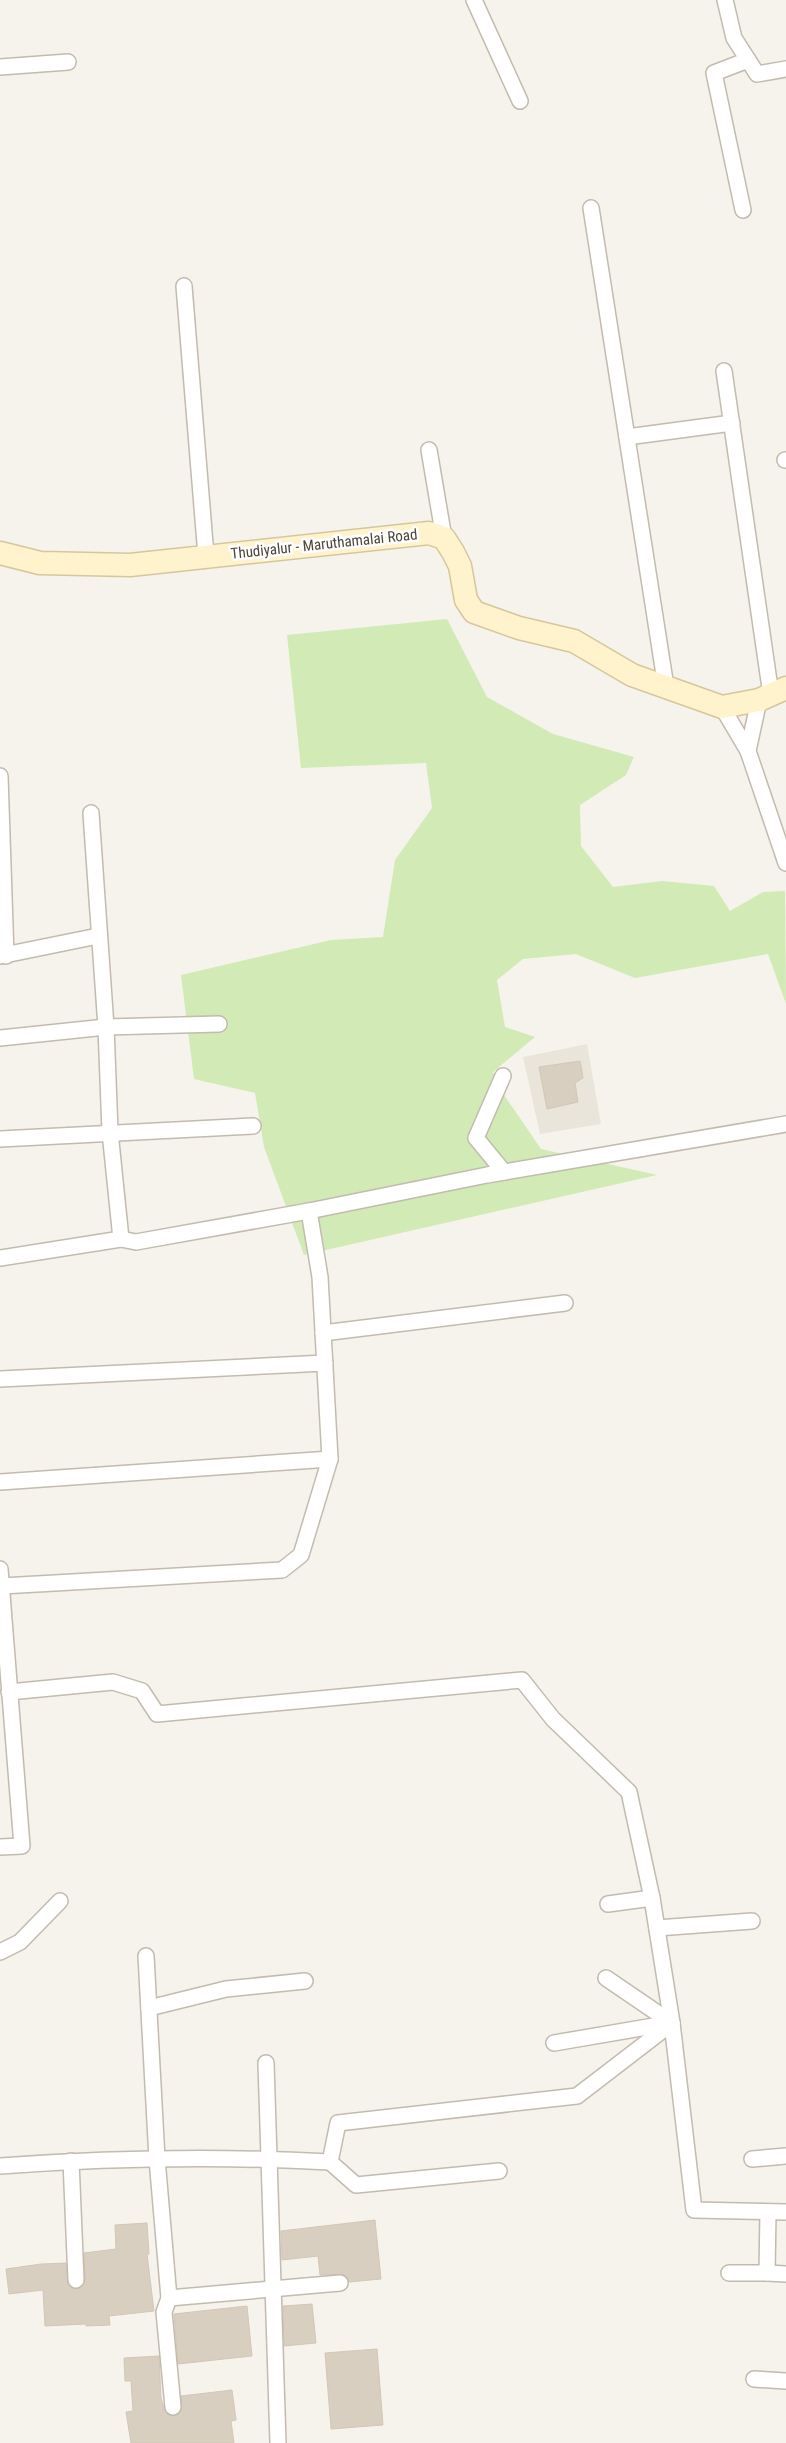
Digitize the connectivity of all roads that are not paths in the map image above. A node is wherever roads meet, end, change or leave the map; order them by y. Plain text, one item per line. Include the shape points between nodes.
1 (474, 0) edge
2 (725, 0) edge
3 (748, 60) junction
4 (68, 62) dead end
5 (0, 67) edge
6 (786, 70) edge
7 (520, 101) dead end
8 (591, 208) dead end
9 (743, 210) dead end
10 (184, 286) dead end
11 (724, 371) dead end
12 (732, 423) junction
13 (627, 436) junction
14 (429, 450) dead end
15 (444, 538) junction
16 (0, 553) edge
17 (206, 556) junction
18 (666, 687) junction
19 (772, 694) edge
20 (722, 707) junction
21 (748, 751) junction
22 (0, 776) edge
23 (91, 813) dead end
24 (786, 863) edge
25 (98, 936) junction
26 (3, 956) edge
27 (219, 1024) dead end
28 (106, 1027) junction
29 (0, 1038) edge
30 (504, 1076) dead end
31 (786, 1124) edge
32 (253, 1126) dead end
33 (110, 1132) junction
34 (0, 1139) edge
35 (504, 1172) junction
36 (309, 1211) junction
37 (121, 1239) junction
38 (0, 1258) edge
39 (566, 1303) dead end
40 (323, 1333) junction
41 (325, 1362) junction
42 (0, 1378) edge
43 (330, 1459) junction
44 (0, 1482) edge
45 (0, 1569) edge
46 (2, 1586) junction
47 (9, 1692) junction
48 (0, 1847) edge
49 (652, 1898) junction
50 (60, 1901) dead end
51 (608, 1904) dead end
52 (752, 1921) dead end
53 (657, 1928) junction
54 (0, 1952) edge
55 (146, 1956) dead end
56 (606, 1978) dead end
57 (304, 1981) dead end
58 (149, 2008) junction
59 (672, 2022) junction
60 (554, 2042) dead end
61 (266, 2063) dead end
62 (786, 2156) edge
63 (157, 2159) junction
64 (268, 2159) junction
65 (752, 2160) dead end
66 (71, 2161) junction
67 (330, 2162) junction
68 (0, 2166) edge
69 (499, 2171) dead end
70 (768, 2212) junction
71 (786, 2212) edge
72 (729, 2273) dead end
73 (767, 2273) junction
74 (786, 2274) edge
75 (76, 2280) dead end
76 (340, 2283) dead end
77 (272, 2289) junction
78 (169, 2298) junction
79 (754, 2379) dead end
80 (786, 2381) edge
81 (173, 2407) dead end
82 (278, 2443) edge

1 - 7 street
2 - 3 street via 734,38
3 - 6 street via 757,74
3 - 9 street via 714,73
4 - 5 street
8 - 13 street
10 - 17 street
11 - 12 street
12 - 13 street
12 - 19 street
13 - 18 street
14 - 15 street
15 - 17 main road, Thudiyalur - Maruthamalai Road via 430,533
15 - 18 main road via 460,566 466,600 474,612 519,628 574,641 632,675
16 - 17 main road, Thudiyalur - Maruthamalai Road via 40,562 121,564
18 - 20 main road
19 - 20 main road
19 - 21 street
20 - 21 street
21 - 24 street
22 - 26 street
23 - 25 street
25 - 26 street
25 - 28 street
27 - 28 street
28 - 29 street
28 - 33 street
30 - 35 street via 476,1138
31 - 35 street
32 - 33 street
33 - 34 street
33 - 37 street
35 - 36 street
36 - 37 street via 136,1242
36 - 40 street via 320,1278
37 - 38 street
39 - 40 street
40 - 41 street
41 - 42 street
41 - 43 street
43 - 44 street
43 - 46 street via 302,1555 282,1570
45 - 46 street
46 - 47 street
47 - 48 street via 22,1846
47 - 49 street via 113,1682 142,1691 157,1714 522,1680 554,1719 629,1792
49 - 51 street
49 - 53 street
50 - 54 street via 20,1942
52 - 53 street
53 - 59 street
55 - 58 street
56 - 59 street
57 - 58 street via 226,1989
58 - 63 street
59 - 60 street
59 - 67 street via 577,2096 338,2123
59 - 70 street via 694,2210
61 - 64 street
62 - 65 street
63 - 64 street
63 - 66 street
63 - 78 street
64 - 67 street
64 - 77 street
66 - 68 street
66 - 75 street
67 - 69 street via 356,2184
70 - 71 street
70 - 73 street
72 - 73 street
73 - 74 street
76 - 77 street
77 - 78 street
77 - 82 street
78 - 81 street via 164,2312
79 - 80 street

